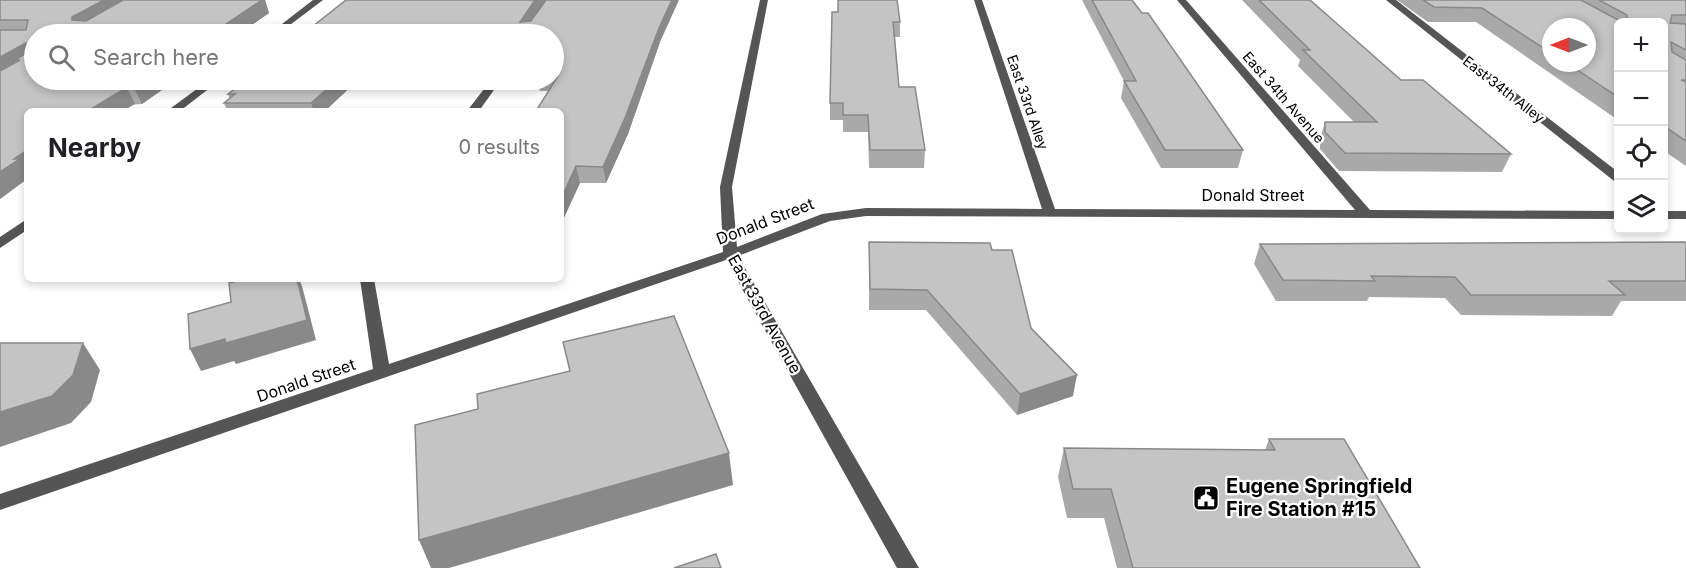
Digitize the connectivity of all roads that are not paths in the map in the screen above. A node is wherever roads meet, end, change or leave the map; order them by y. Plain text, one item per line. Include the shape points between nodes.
1 (319, 0) edge
2 (764, 0) edge
3 (978, 0) edge
4 (1181, 0) edge
5 (1390, 0) edge
6 (287, 24) edge
7 (201, 90) edge
8 (489, 90) edge
9 (177, 108) edge
10 (475, 108) edge
11 (1614, 175) edge
12 (1050, 213) junction
13 (1365, 213) junction
14 (1668, 214) edge
15 (1614, 215) edge
16 (1686, 215) edge
17 (24, 225) edge
18 (0, 244) edge
19 (730, 254) junction
20 (367, 282) edge
21 (381, 373) junction
22 (0, 502) edge
23 (908, 568) edge

1 - 6 street
2 - 19 street, East 33rd Avenue via 726,188
3 - 12 street, East 33rd Alley
4 - 13 street, East 34th Avenue
5 - 11 street, East 34th Alley
7 - 9 street
8 - 10 street
12 - 13 street, Donald Street
12 - 19 street, Donald Street via 866,212 827,217
13 - 15 street, Donald Street
14 - 16 street
17 - 18 street
19 - 21 street, Donald Street
19 - 23 street, East 33rd Avenue
20 - 21 street
21 - 22 street, Donald Street

